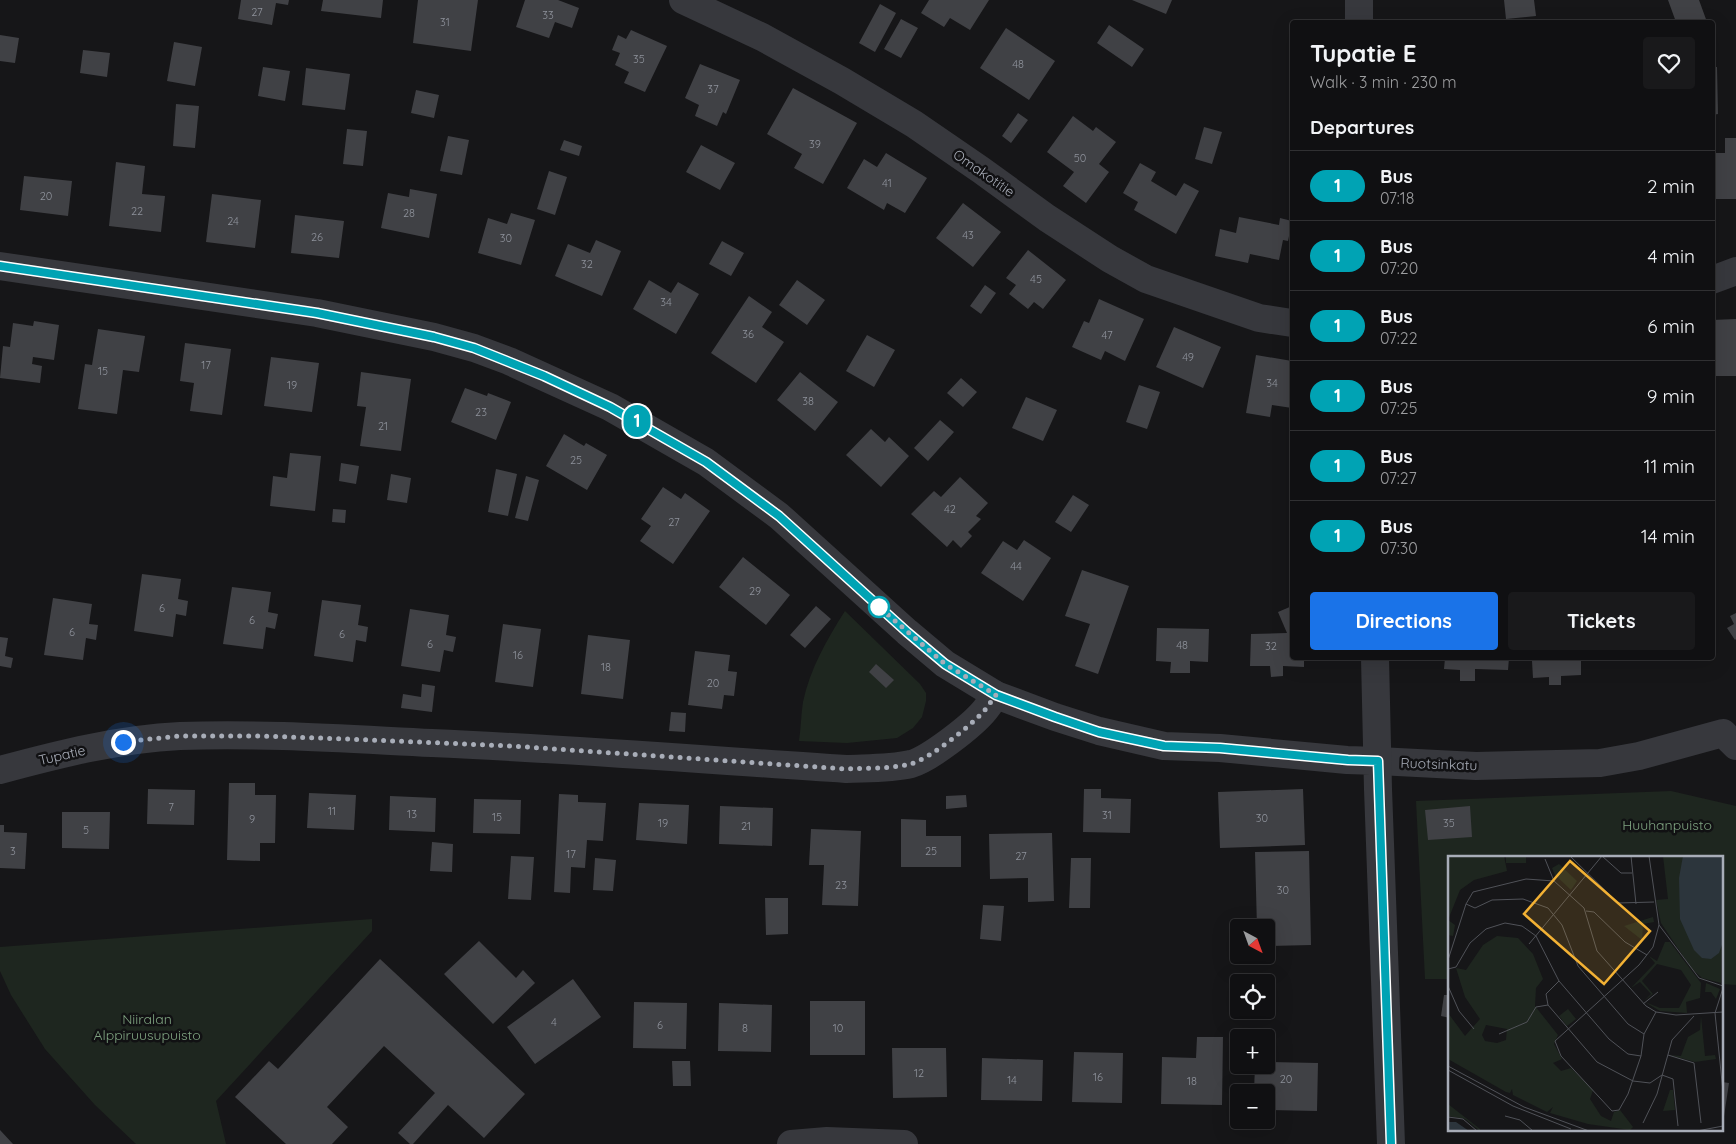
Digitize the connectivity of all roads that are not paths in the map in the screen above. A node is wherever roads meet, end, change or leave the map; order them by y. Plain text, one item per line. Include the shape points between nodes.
1 (682, 0) edge
2 (1359, 0) edge
3 (1359, 20) edge
4 (0, 266) edge
5 (1736, 271) edge
6 (1715, 279) edge
7 (1290, 323) edge
8 (1375, 660) edge
9 (996, 695) junction
10 (1732, 735) edge
11 (1378, 761) junction
12 (0, 770) edge
13 (791, 1144) edge
14 (904, 1144) edge
15 (1390, 1144) edge

1 - 7 street, Omakotitie via 762,37 890,110 1110,259 1146,278 1259,318
2 - 3 street
4 - 9 street, Ruotsinkatu via 317,313 450,341 518,365 610,407 706,462 779,516 945,664
5 - 6 street
8 - 11 street
9 - 11 street, Ruotsinkatu via 1099,732 1164,746
9 - 12 street, Tupatie via 984,712 951,741 913,764 891,768 846,769 512,746 179,736 70,751
10 - 11 street, Ruotsinkatu via 1600,763 1476,766
11 - 15 street
13 - 14 street via 827,1141

